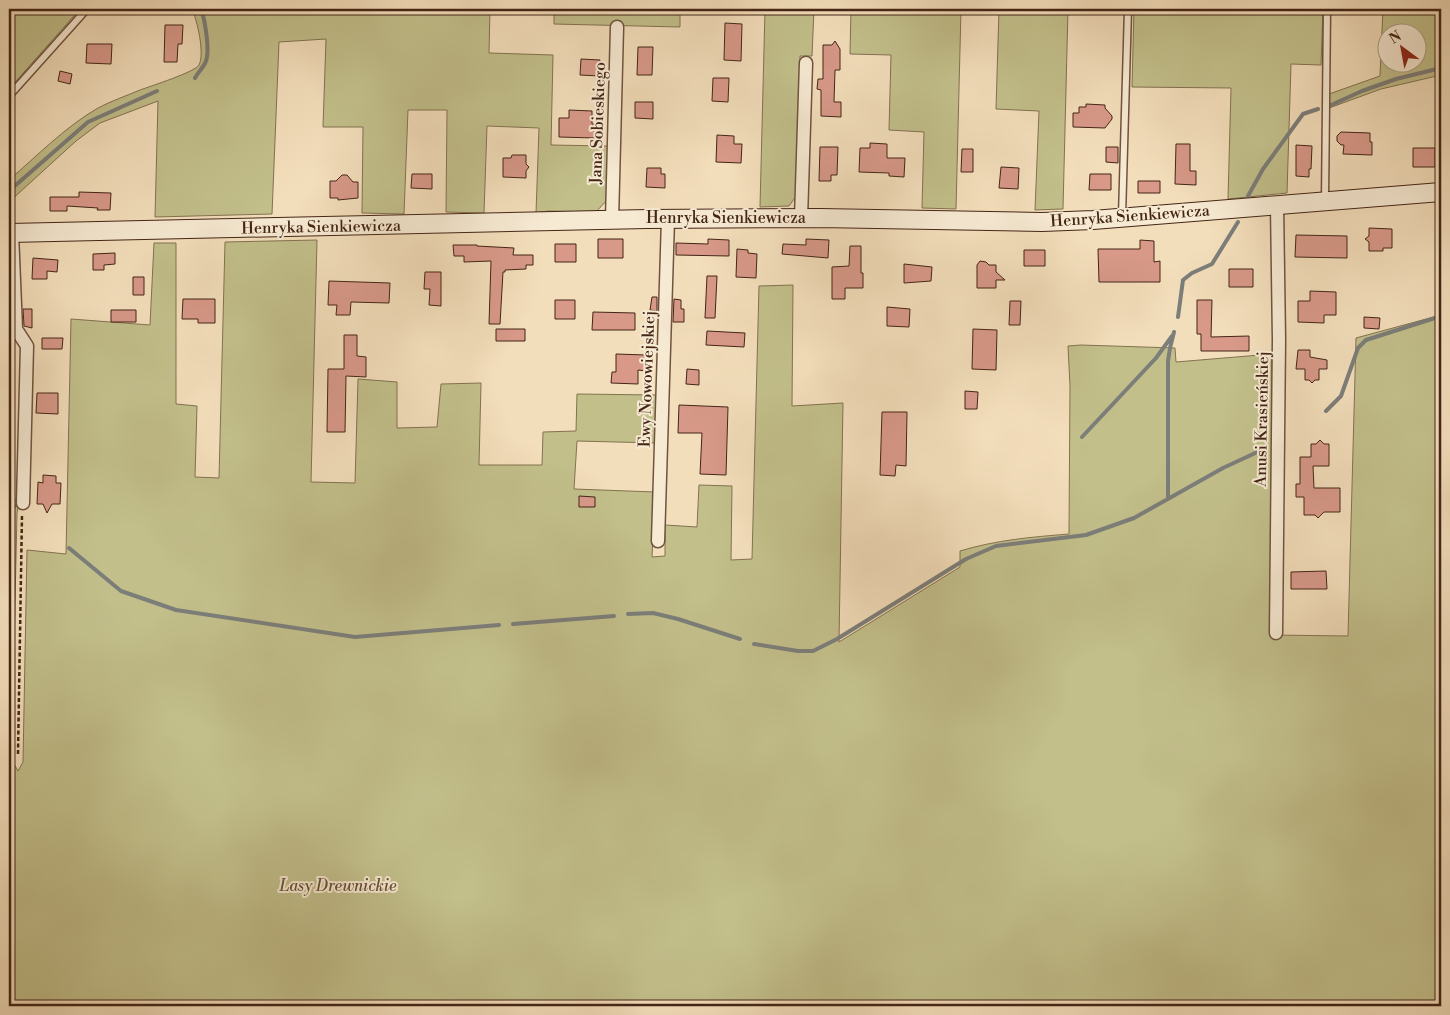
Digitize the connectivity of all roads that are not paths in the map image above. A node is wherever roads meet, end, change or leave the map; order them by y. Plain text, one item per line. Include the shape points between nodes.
1 (87, 9) edge
2 (1128, 9) edge
3 (1327, 9) edge
4 (617, 27) dead end
5 (806, 63) dead end
6 (9, 96) edge
7 (1441, 192) edge
8 (1325, 202) junction
9 (1277, 205) junction
10 (801, 218) junction
11 (1122, 218) junction
12 (668, 219) junction
13 (612, 220) junction
14 (10, 233) edge
15 (22, 503) road end
16 (658, 541) dead end
17 (1276, 633) dead end

1 - 6 lane
2 - 11 lane
3 - 8 lane
4 - 13 street, Jana Sobieskiego
5 - 10 street
7 - 8 street, Henryka Sienkiewicza
8 - 9 street, Henryka Sienkiewicza
9 - 11 street, Henryka Sienkiewicza
9 - 17 street, Anusi Krasieńskiej
10 - 11 street, Henryka Sienkiewicza via 1042,222
10 - 12 street, Henryka Sienkiewicza
12 - 13 street, Henryka Sienkiewicza
12 - 16 street, Ewy Nowowiejskiej
13 - 14 street, Henryka Sienkiewicza
14 - 15 street via 16,329 27,346

